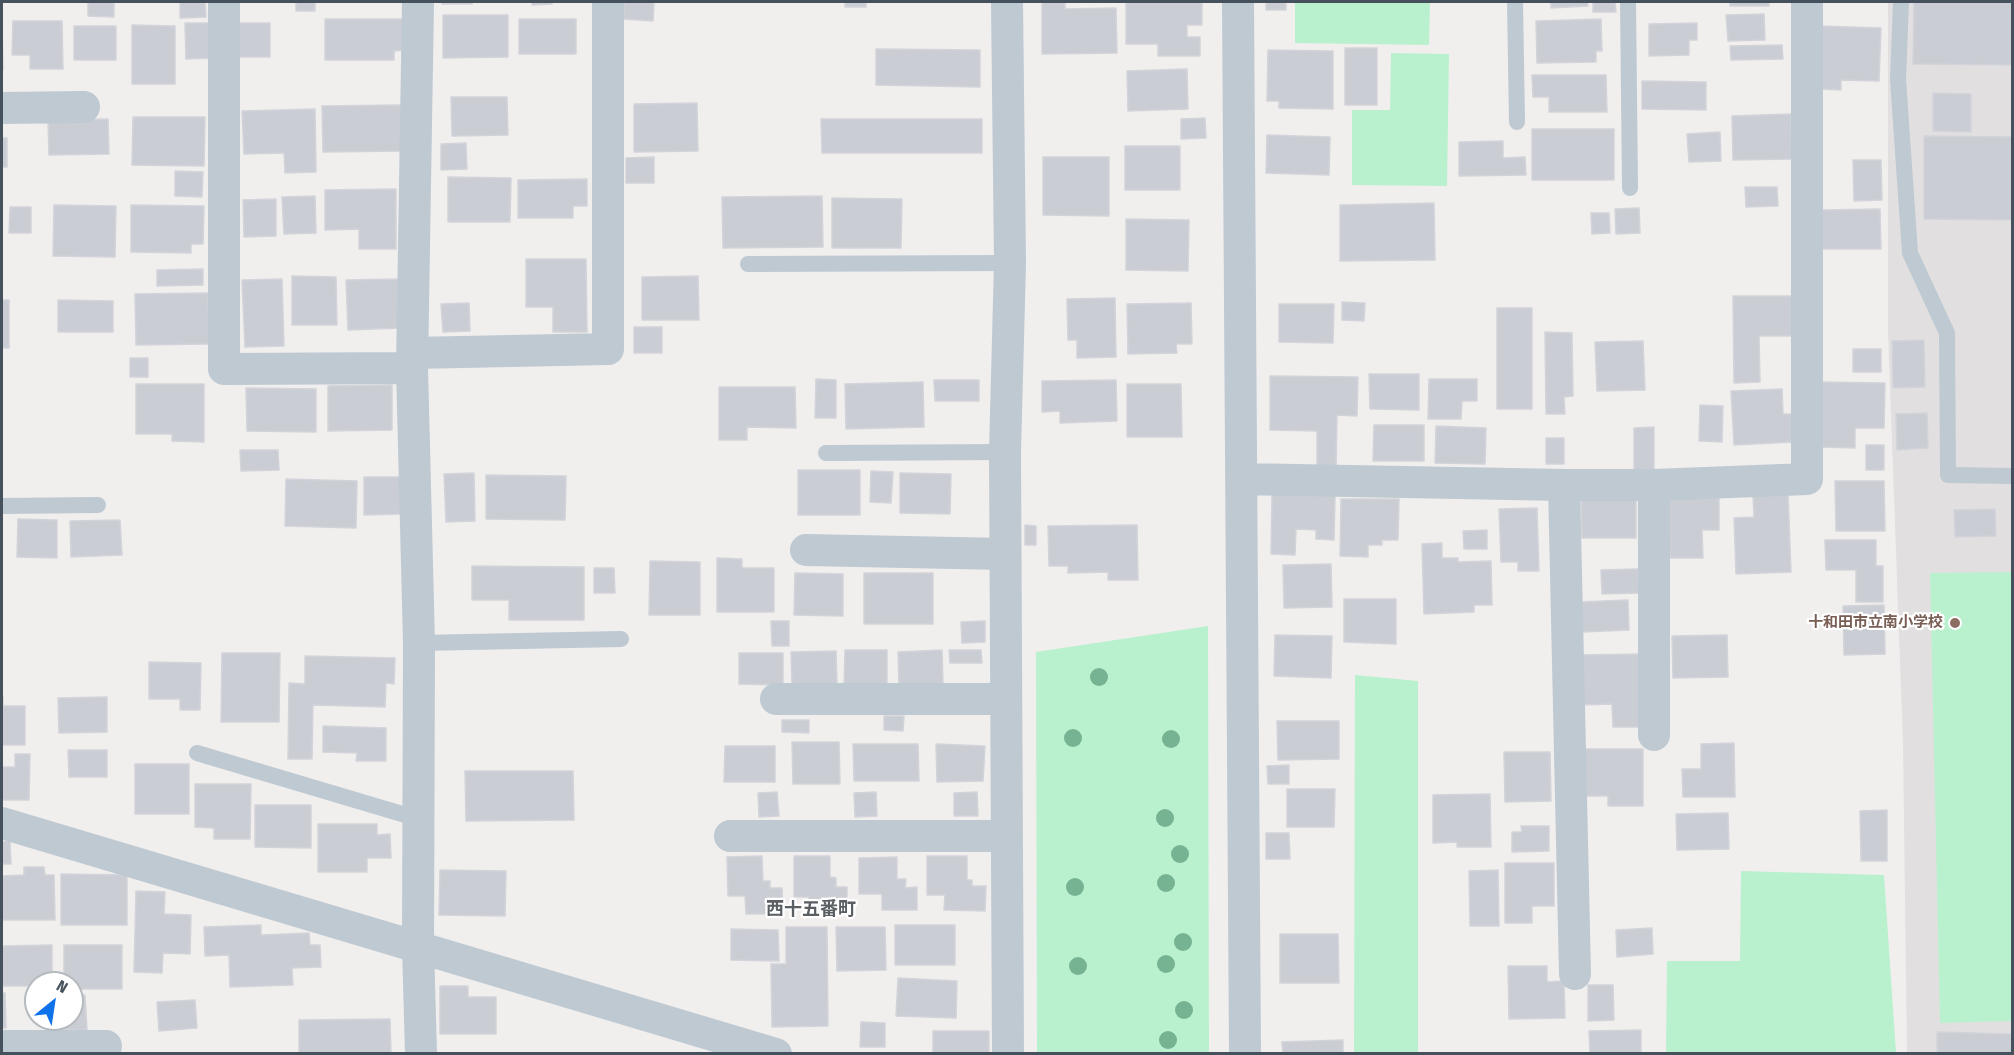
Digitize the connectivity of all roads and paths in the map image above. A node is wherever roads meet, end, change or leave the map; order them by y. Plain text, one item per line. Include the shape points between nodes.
1 (224, 2) edge
2 (418, 2) edge
3 (608, 2) edge
4 (1007, 2) edge
5 (1238, 2) edge
6 (1515, 2) edge
7 (1628, 2) edge
8 (1807, 2) edge
9 (1901, 2) edge
10 (84, 107) dead end
11 (2, 108) edge
12 (1517, 122) dead end
13 (1630, 188) dead end
14 (1010, 263) junction
15 (748, 264) dead end
16 (413, 360) junction
17 (826, 453) dead end
18 (1005, 453) junction
19 (2013, 476) edge
20 (1242, 479) junction
21 (1564, 485) junction
22 (1654, 485) junction
23 (98, 505) dead end
24 (2, 506) edge
25 (806, 550) dead end
26 (1005, 554) junction
27 (621, 639) dead end
28 (418, 643) junction
29 (776, 699) dead end
30 (1005, 699) junction
31 (1654, 735) dead end
32 (197, 753) dead end
33 (418, 819) junction
34 (2, 823) edge
35 (730, 836) dead end
36 (1006, 836) junction
37 (418, 947) junction
38 (1575, 974) dead end
39 (2, 1046) edge
40 (106, 1046) dead end
41 (421, 1053) edge
42 (776, 1053) edge
43 (1008, 1053) edge
44 (1245, 1053) edge

1 - 16 street via 224,369
2 - 16 street
3 - 16 street via 608,349
4 - 14 street
5 - 20 street
6 - 12 lane
7 - 13 lane
8 - 22 street via 1806,479
9 - 19 lane via 1898,79 1910,253 1947,333 1948,475
10 - 11 street
14 - 15 lane
14 - 18 street
16 - 28 street
17 - 18 lane
18 - 26 street
20 - 21 street
20 - 44 street
21 - 22 street
21 - 38 street
22 - 31 street
23 - 24 lane
25 - 26 street
26 - 30 street
27 - 28 lane
28 - 33 street
29 - 30 street
30 - 36 street
32 - 33 lane
33 - 37 street
34 - 37 street
35 - 36 street
36 - 43 street
37 - 41 street
37 - 42 street
39 - 40 street

